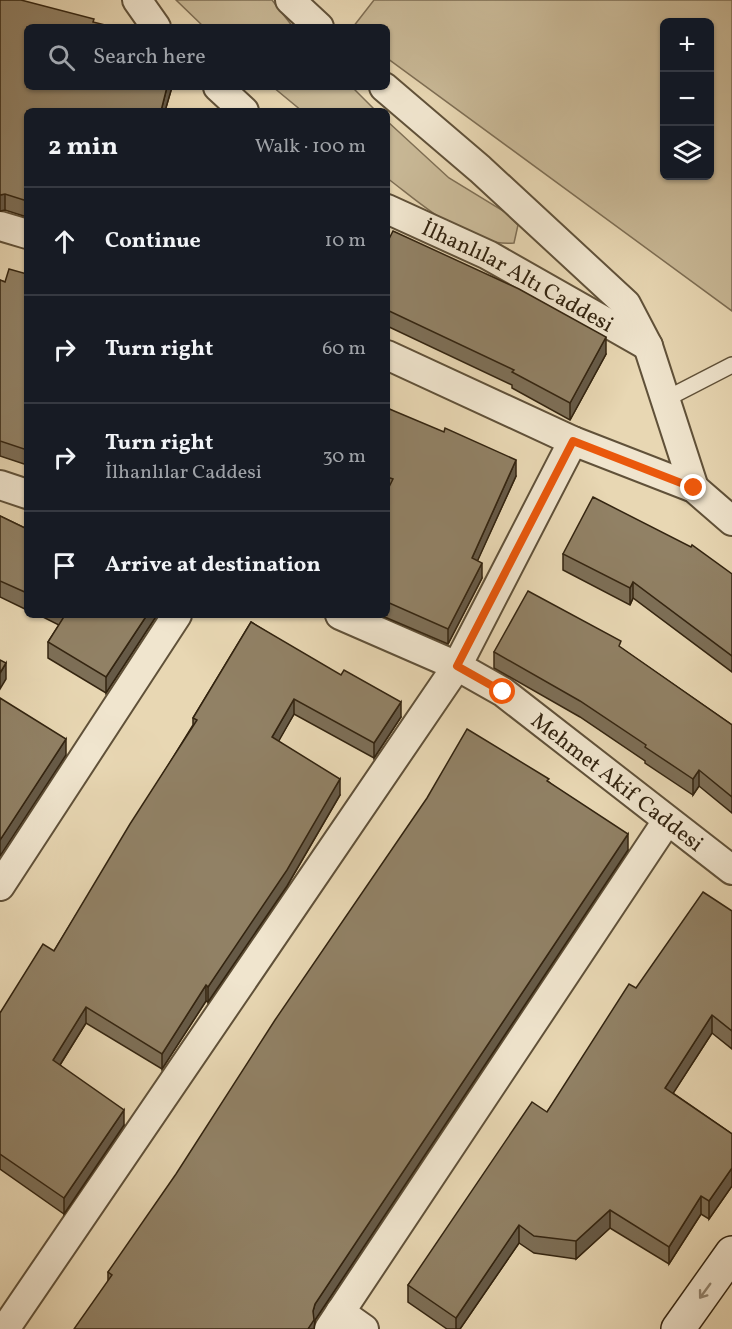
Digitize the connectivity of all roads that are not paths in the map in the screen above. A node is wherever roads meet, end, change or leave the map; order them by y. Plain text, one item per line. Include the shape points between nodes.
1 (137, 0) edge
2 (290, 0) edge
3 (154, 24) edge
4 (316, 24) edge
5 (221, 90) edge
6 (388, 90) edge
7 (241, 108) edge
8 (390, 209) edge
9 (0, 226) edge
10 (24, 233) edge
11 (648, 346) junction
12 (390, 356) edge
13 (732, 365) edge
14 (666, 399) junction
15 (573, 441) junction
16 (0, 485) edge
17 (694, 488) junction
18 (24, 493) edge
19 (732, 521) edge
20 (175, 618) edge
21 (347, 618) edge
22 (457, 666) junction
23 (667, 821) junction
24 (732, 870) edge
25 (0, 886) edge
26 (732, 1253) edge
27 (335, 1320) edge
28 (5, 1329) edge
29 (364, 1329) edge
30 (678, 1329) edge

1 - 3 street
2 - 4 street
5 - 7 street
6 - 11 street via 480,168 626,304
8 - 11 street, İlhanlılar Altı Caddesi via 488,255
9 - 10 street
11 - 14 street
12 - 15 street
13 - 14 lane
14 - 17 street
15 - 17 street
15 - 22 street
16 - 18 street
17 - 19 street
20 - 25 street
21 - 22 street, Mehmet Akif Caddesi
22 - 23 street, Mehmet Akif Caddesi via 503,692
22 - 28 street
23 - 24 street, Mehmet Akif Caddesi
23 - 27 street
26 -> 30 street
27 - 29 street

